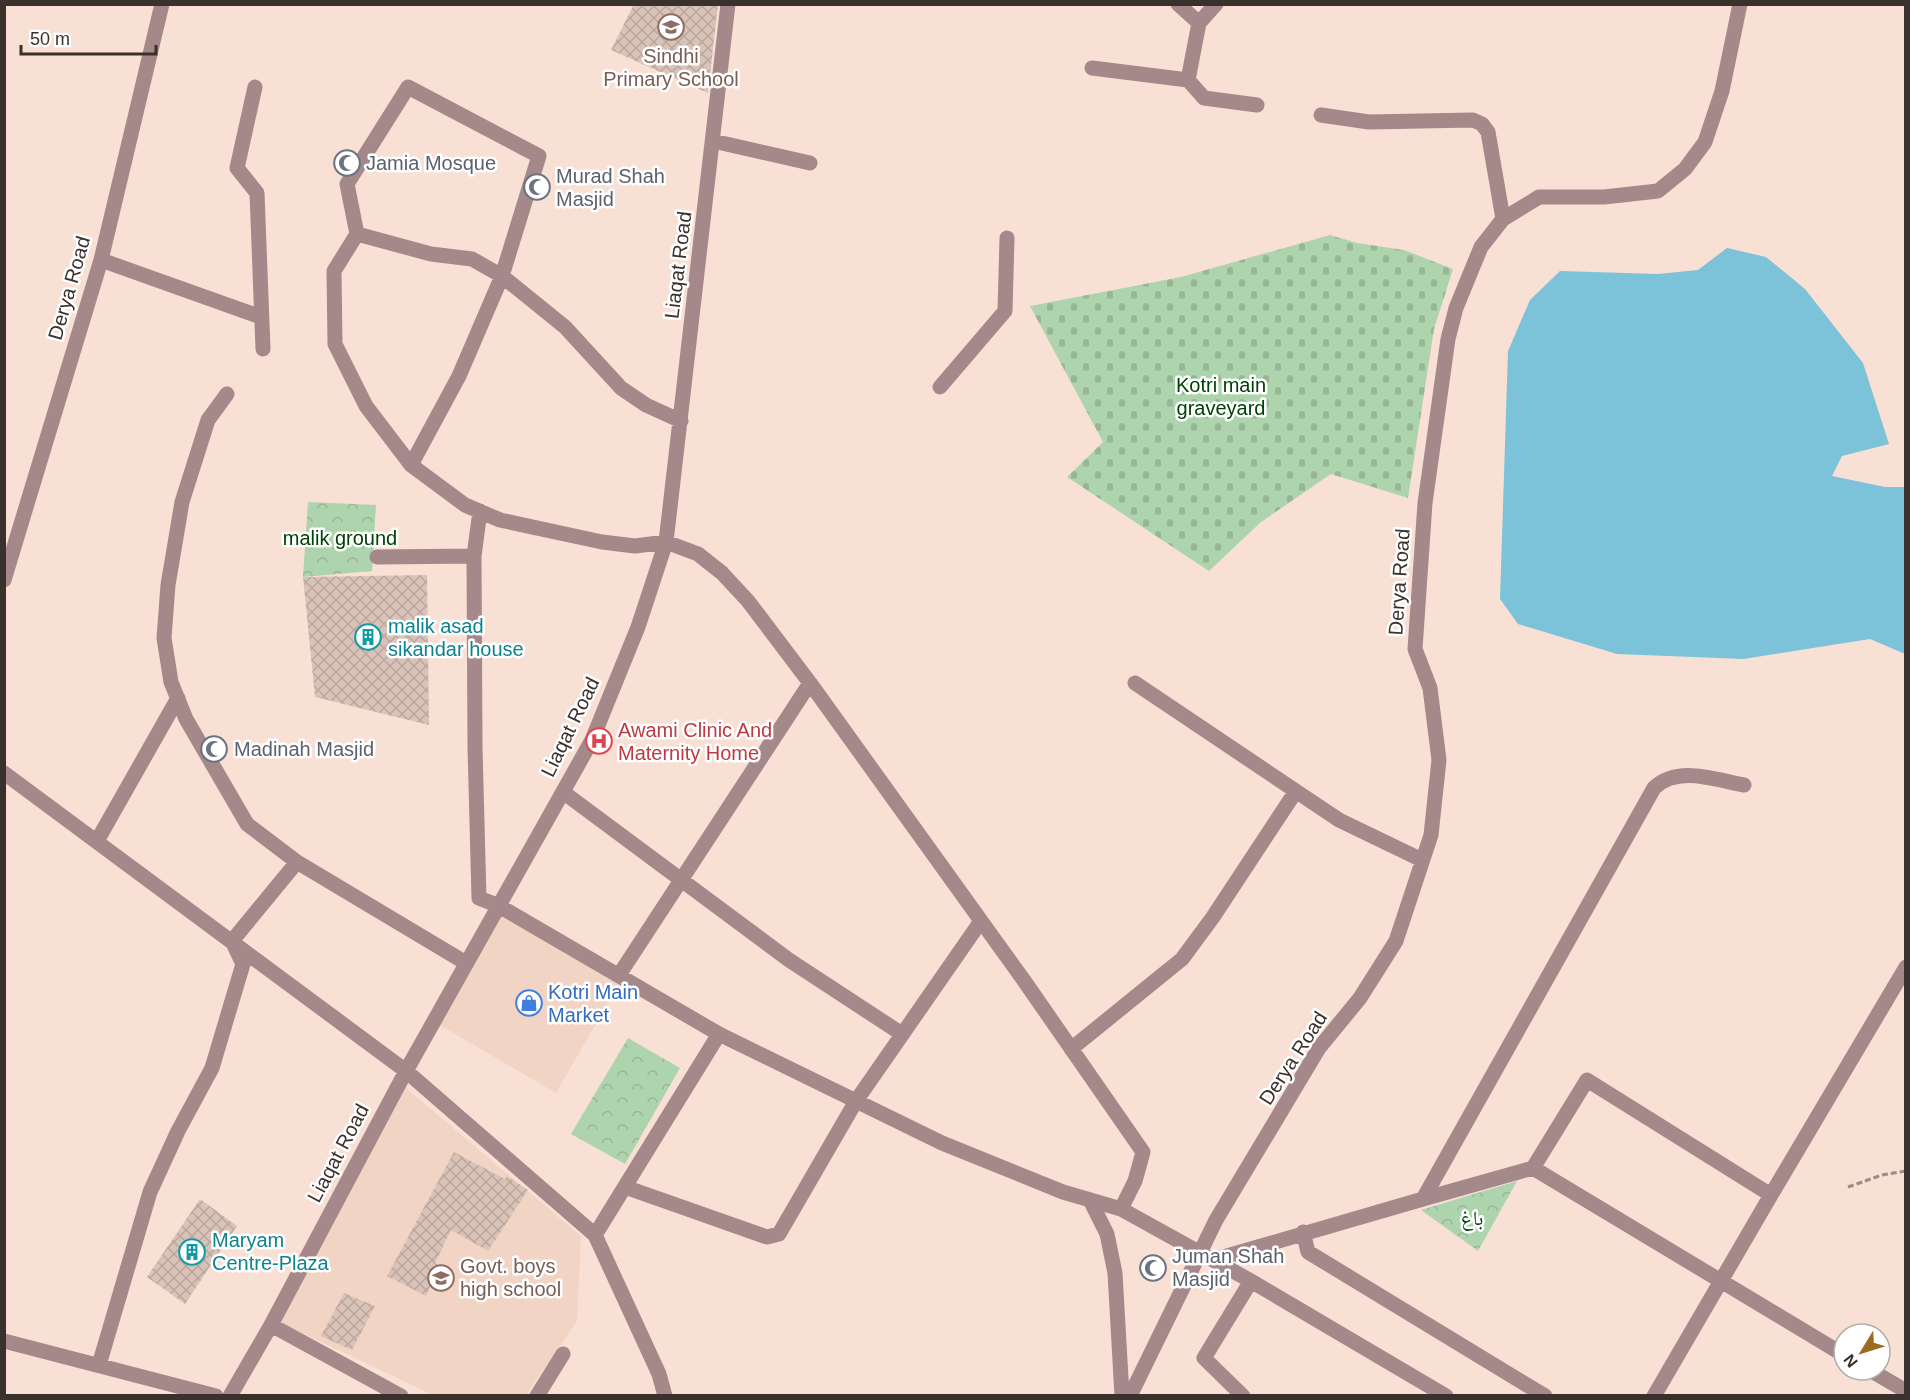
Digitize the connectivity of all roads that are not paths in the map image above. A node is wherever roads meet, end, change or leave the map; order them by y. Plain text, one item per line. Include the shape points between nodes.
1 (162, 4) edge
2 (728, 4) edge
3 (1178, 4) edge
4 (1216, 4) edge
5 (1740, 4) edge
6 (1199, 23) junction
7 (1092, 68) dead end
8 (1188, 80) junction
9 (255, 87) dead end
10 (1257, 105) dead end
11 (1321, 115) dead end
12 (713, 141) junction
13 (810, 164) dead end
14 (1503, 219) junction
15 (357, 234) junction
16 (1007, 238) dead end
17 (100, 260) junction
18 (502, 276) junction
19 (261, 317) junction
20 (262, 350) dead end
21 (940, 387) dead end
22 (227, 394) dead end
23 (681, 421) junction
24 (411, 465) junction
25 (480, 511) junction
26 (666, 542) junction
27 (377, 556) dead end
28 (474, 556) junction
29 (4, 580) edge
30 (810, 683) junction
31 (1135, 683) dead end
32 (177, 698) junction
33 (4, 774) edge
34 (1744, 785) dead end
35 (1296, 791) junction
36 (563, 792) junction
37 (97, 841) junction
38 (1422, 860) junction
39 (297, 862) junction
40 (682, 880) junction
41 (499, 906) junction
42 (981, 921) junction
43 (232, 941) junction
44 (466, 963) junction
45 (1905, 967) edge
46 (619, 975) junction
47 (720, 1034) junction
48 (902, 1034) junction
49 (1071, 1049) junction
50 (406, 1071) junction
51 (856, 1101) junction
52 (1533, 1168) junction
53 (625, 1187) junction
54 (1771, 1195) junction
55 (1423, 1199) junction
56 (1090, 1200) junction
57 (1121, 1209) junction
58 (1303, 1232) junction
59 (595, 1235) junction
60 (1206, 1257) junction
61 (1251, 1281) junction
62 (1720, 1282) junction
63 (271, 1325) junction
64 (4, 1341) edge
65 (1832, 1348) edge
66 (562, 1354) dead end
67 (99, 1365) junction
68 (1890, 1382) edge
69 (1905, 1391) edge
70 (216, 1395) edge
71 (230, 1395) edge
72 (399, 1395) edge
73 (537, 1395) edge
74 (665, 1395) edge
75 (1122, 1395) edge
76 (1130, 1395) edge
77 (1243, 1395) edge
78 (1446, 1395) edge
79 (1545, 1395) edge
80 (1654, 1395) edge

1 - 17 street, Derya Road
2 - 12 street, Liaqat Road
3 - 6 street
4 - 6 street
5 - 14 street, Derya Road via 1722,91 1706,142 1685,169 1658,191 1604,197 1539,197
6 - 8 street
7 - 8 street
8 - 10 street via 1204,98
9 - 19 street via 237,168 258,193
11 - 14 street via 1369,122 1473,120 1482,124 1488,132
12 - 13 street
12 - 23 street, Liaqat Road
14 - 38 street, Derya Road via 1481,247 1456,308 1448,339 1425,503 1415,649 1430,688 1439,760 1431,835
15 - 18 street via 431,254 472,259
15 - 18 street via 347,184 408,87 539,156
15 - 24 street via 334,271 335,344 366,406
16 - 21 street via 1005,311
17 - 19 street
17 - 29 street, Derya Road
18 - 23 street via 565,327 621,388
18 - 24 street via 459,376
19 - 20 street
22 - 32 street via 208,420 194,459 182,502 168,585 164,638
23 - 26 street, Liaqat Road
24 - 25 street via 465,505
25 - 26 street via 500,520 582,539 635,546
25 - 28 street
26 - 30 street via 698,554 722,573
26 - 36 street, Liaqat Road via 638,627 592,740
27 - 28 street
28 - 41 street via 479,898
30 - 40 street
30 - 42 street
31 - 35 street
32 - 37 street
32 - 39 street via 247,824
33 - 37 street
34 - 55 street via 1683,774 1664,778 1654,788
35 - 38 street via 1340,820
35 - 49 street via 1182,959
36 - 40 street
36 - 41 street, Liaqat Road
37 - 43 street
38 - 60 street, Derya Road via 1396,941 1360,998 1319,1048 1216,1220
39 - 43 street
39 - 44 street
40 - 46 street
40 - 48 street via 789,960
41 - 44 street, Liaqat Road
41 - 46 street
42 - 48 street
42 - 49 street
43 - 50 street
43 - 67 street via 243,964 224,1034 212,1068 150,1192
44 - 50 street, Liaqat Road
45 - 54 street
46 - 47 street
47 - 51 street
47 - 53 street
48 - 51 street
49 - 57 street via 1143,1152
50 - 59 street
50 - 63 street, Liaqat Road
51 - 53 street via 774,1237
51 - 56 street via 942,1143
52 - 54 street via 1587,1080
52 - 55 street
52 - 62 street
53 - 59 street
54 - 62 street
55 - 58 street
56 - 57 street
56 - 75 street via 1107,1233 1115,1273
57 - 60 street
58 - 60 street
58 - 79 street via 1308,1252
59 - 74 street
60 - 61 street
60 - 76 street, Derya Road
61 - 77 street via 1204,1358
61 - 78 street
62 - 65 street
62 - 80 street
63 - 71 street, Liaqat Road
63 - 72 street
64 - 67 street
66 - 73 street
67 - 70 street
68 - 69 street

